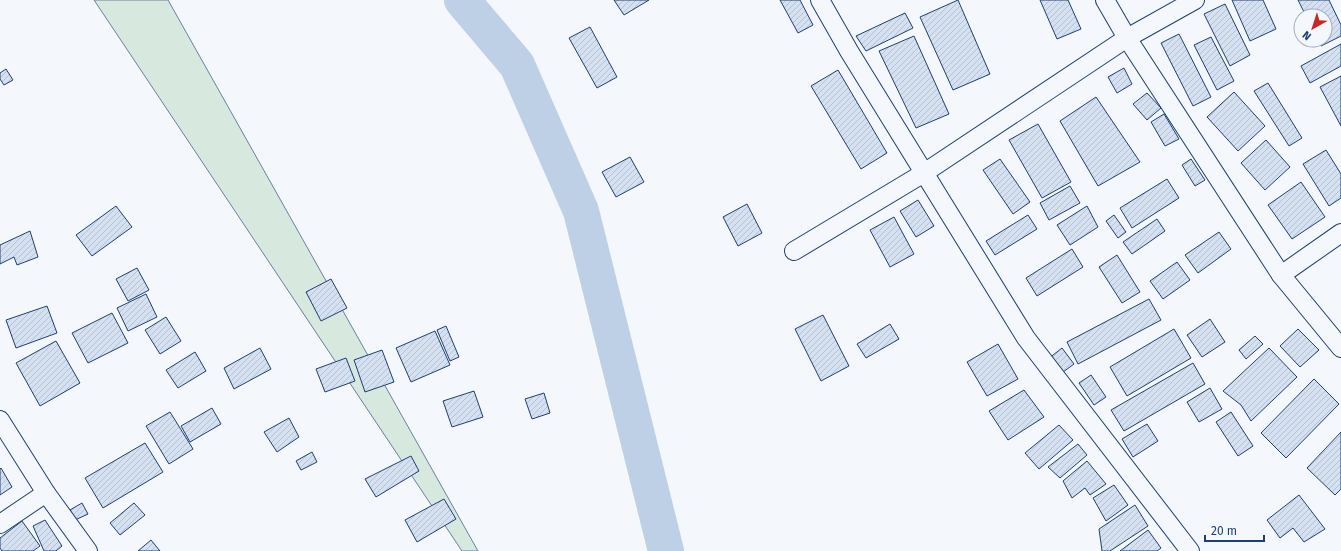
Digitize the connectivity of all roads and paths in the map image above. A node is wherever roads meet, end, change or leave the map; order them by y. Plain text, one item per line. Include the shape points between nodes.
1 (820, 0) edge
2 (1105, 0) edge
3 (1195, 0) edge
4 (1127, 38) junction
5 (924, 173) junction
6 (1341, 233) edge
7 (794, 251) dead end
8 (1281, 275) junction
9 (1341, 348) edge
10 (0, 420) edge
11 (46, 493) junction
12 (0, 524) edge
13 (88, 551) edge
14 (1190, 551) edge

1 - 5 street
2 - 4 street
3 - 4 street
4 - 5 street
4 - 8 street
5 - 7 street
5 - 14 street via 1026,338
6 - 8 street
8 - 9 street
10 - 11 street
11 - 12 street
11 - 13 street

